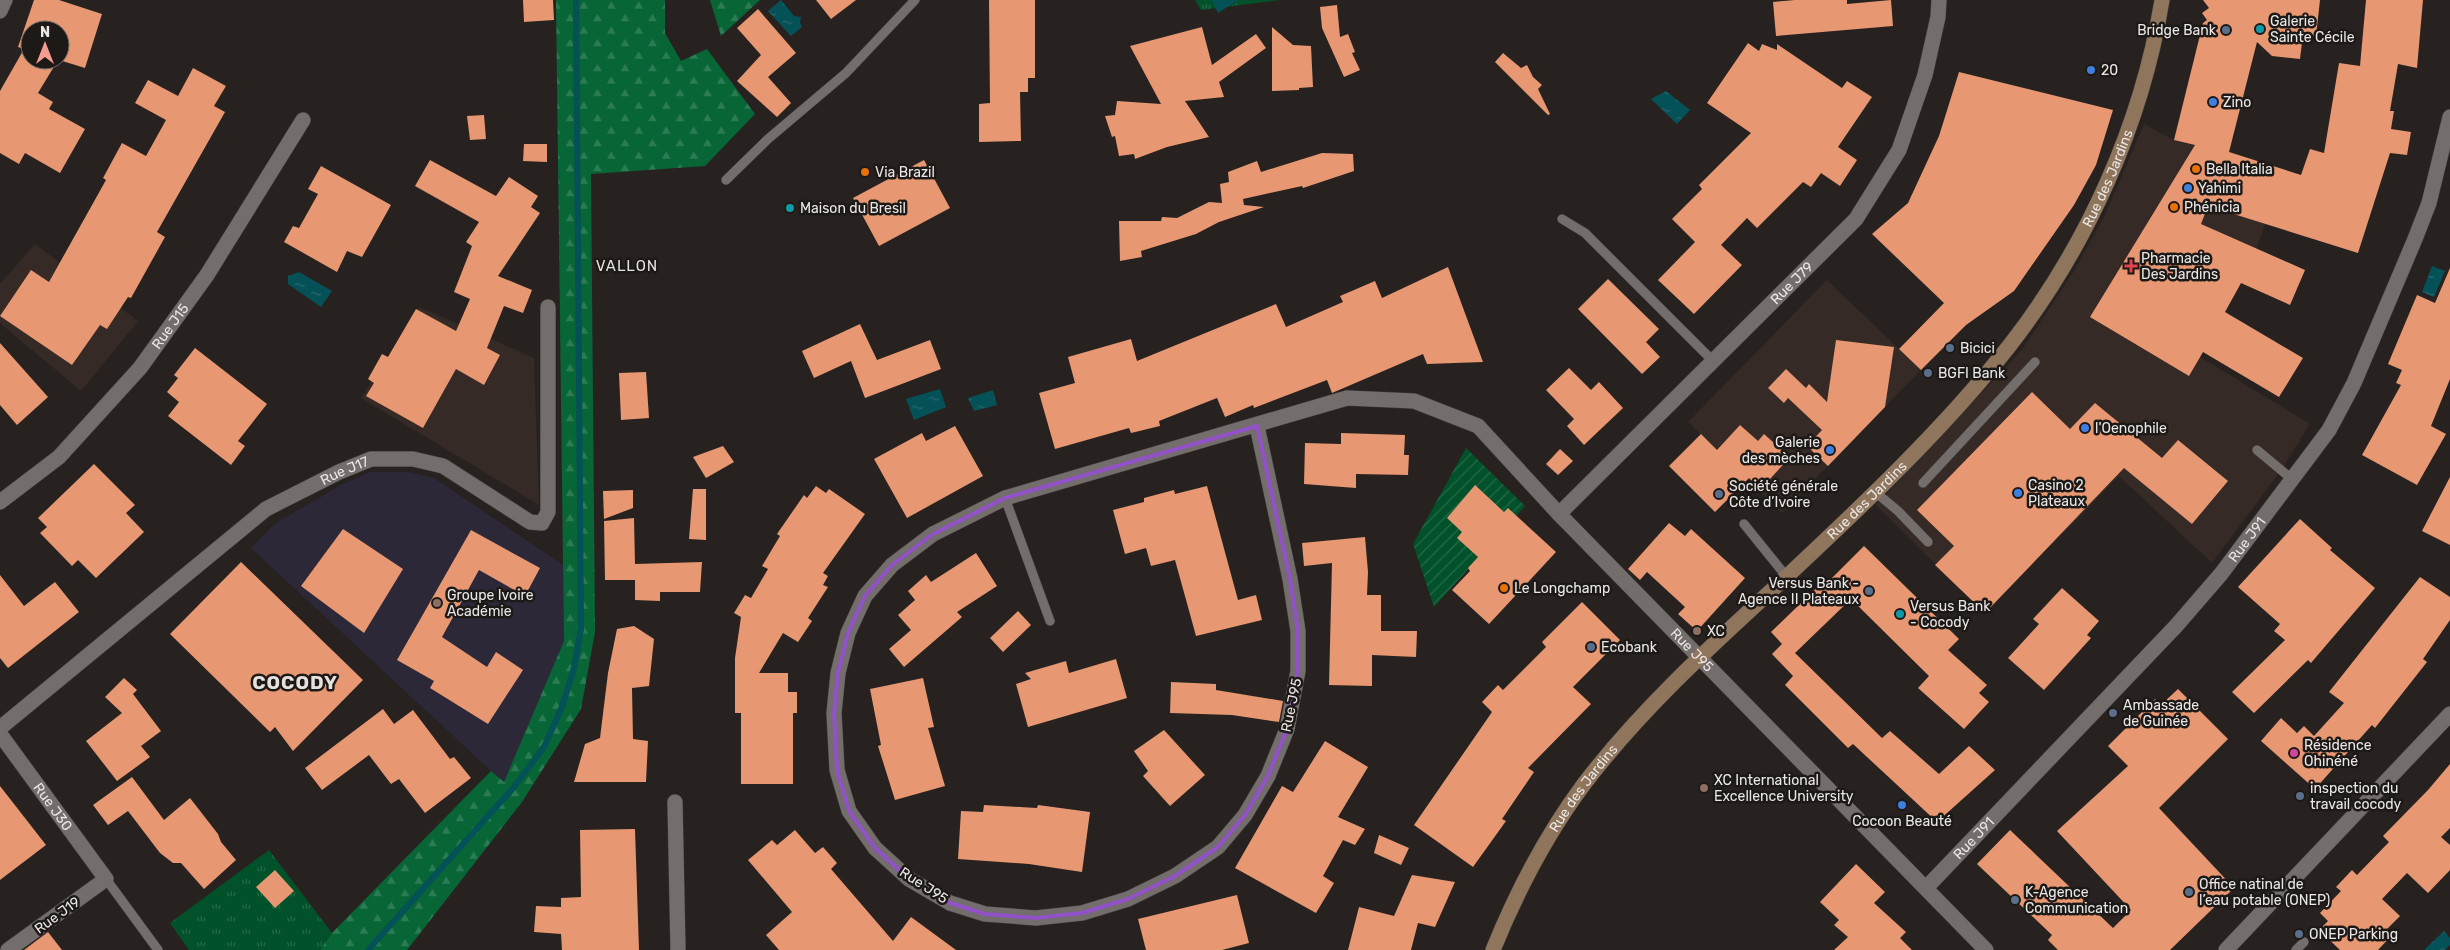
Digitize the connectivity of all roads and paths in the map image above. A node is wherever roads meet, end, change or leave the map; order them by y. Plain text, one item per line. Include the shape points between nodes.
1 (5, 0) edge
2 (915, 0) edge
3 (1939, 0) edge
4 (2162, 0) edge
5 (0, 11) edge
6 (2450, 117) edge
7 (303, 120) dead end
8 (726, 180) dead end
9 (1562, 220) dead end
10 (548, 308) dead end
11 (1713, 361) junction
12 (2035, 362) dead end
13 (1257, 426) junction
14 (2257, 450) dead end
15 (2293, 480) junction
16 (1923, 483) dead end
17 (1874, 491) junction
18 (1005, 498) junction
19 (0, 502) edge
20 (1559, 514) junction
21 (1744, 524) dead end
22 (1928, 542) dead end
23 (1786, 576) junction
24 (1050, 621) dead end
25 (1699, 656) junction
26 (2450, 714) edge
27 (0, 728) edge
28 (0, 734) edge
29 (675, 802) dead end
30 (106, 879) junction
31 (1926, 888) junction
32 (2304, 942) dead end
33 (2232, 948) edge
34 (8, 950) edge
35 (158, 950) edge
36 (678, 950) edge
37 (1493, 950) edge
38 (1986, 950) edge
39 (2296, 950) edge

1 - 5 street
2 - 8 lane via 846,73 768,139
3 - 11 street, Rue J79 via 1925,75 1899,150 1856,219
4 - 17 main road, Rue des Jardins via 2131,121 2098,204 2066,261 2010,344 1945,420
6 - 15 street, Rue J91 via 2429,203 2380,323 2329,430
7 - 19 street, Rue J15 via 207,275 140,368 59,457
9 - 11 lane via 1585,233
10 - 27 street, Rue J17 via 548,512 542,523 530,522 443,466 413,459 371,459 266,509
11 - 20 street, Rue J79
12 - 16 lane
13 - 18 street, Rue J95
13 - 18 street, Rue J95 via 1298,631 1298,671 1287,729 1268,776 1245,815 1218,847 1175,876 1128,900 1082,913 1036,918 985,914 950,903 934,894 909,879 874,848 849,811 837,770 834,713 838,672 848,633 865,596 892,565 933,534
13 - 20 street, Rue J95 via 1347,398 1414,401 1478,426
14 - 15 lane
15 - 31 street, Rue J91 via 2221,574 2176,626
17 - 22 lane
17 - 23 main road, Rue des Jardins
18 - 24 lane
20 - 25 street, Rue J95
21 - 23 lane
23 - 25 main road, Rue des Jardins
25 - 31 street, Rue J95
25 - 37 main road, Rue des Jardins via 1634,723 1584,784 1551,832 1516,894
26 - 33 street
28 - 30 street, Rue J30
29 - 36 street
30 - 34 street, Rue J19
30 - 35 lane
31 - 38 street, Rue J95
32 - 39 lane

